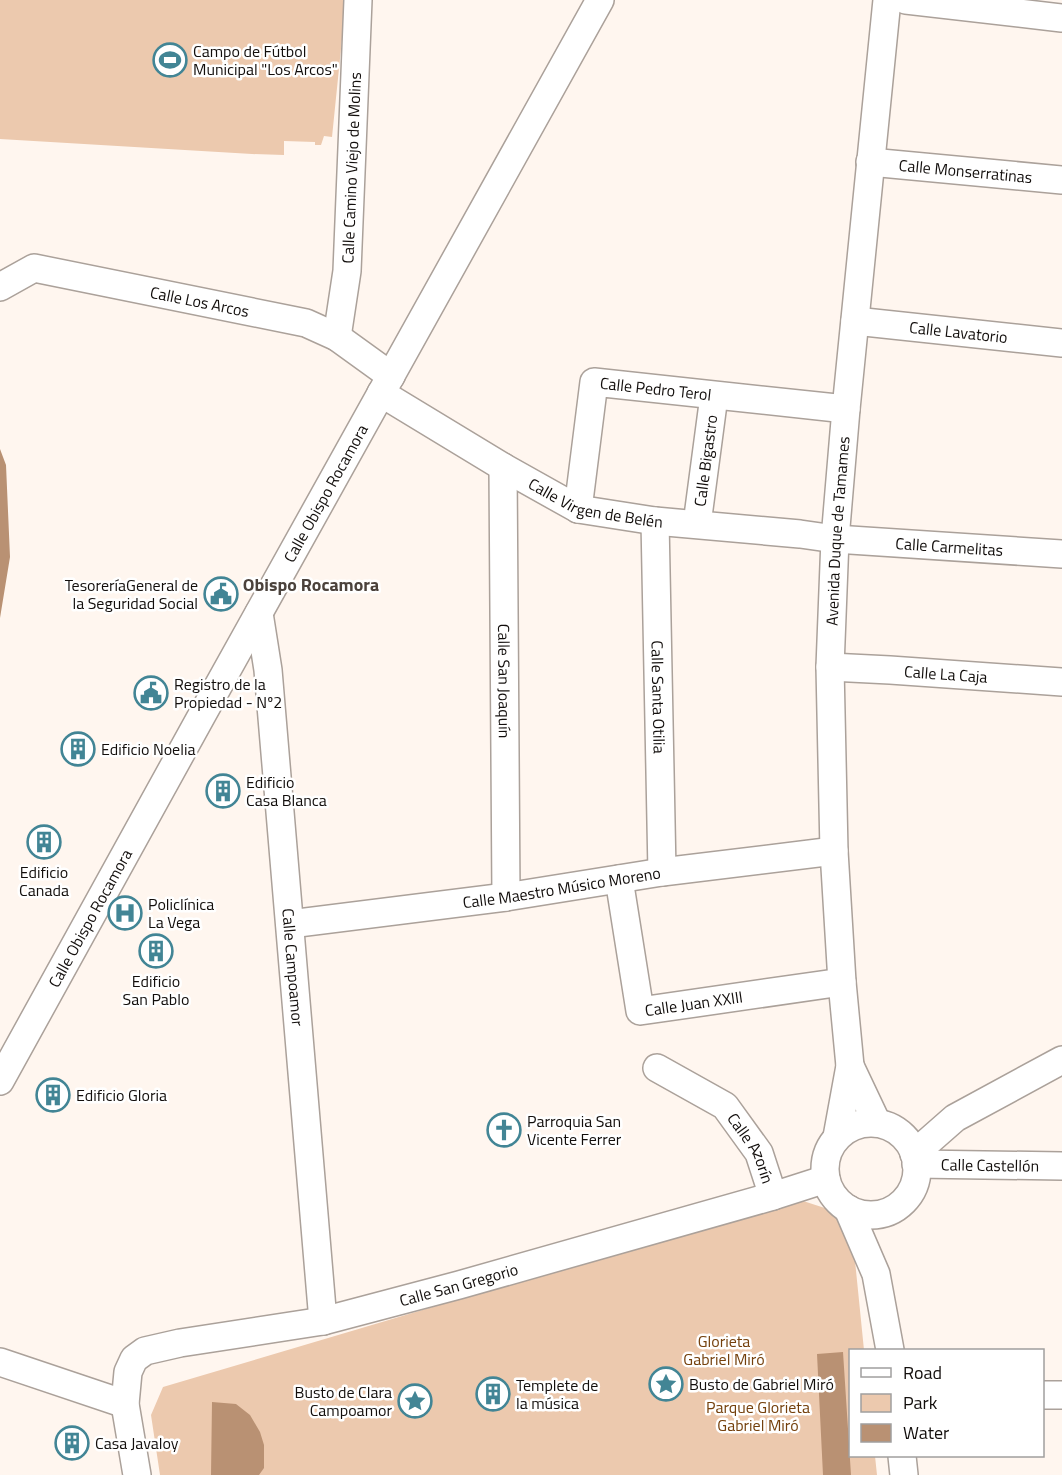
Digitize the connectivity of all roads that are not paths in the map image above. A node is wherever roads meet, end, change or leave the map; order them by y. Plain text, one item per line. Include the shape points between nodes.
1 (358, 0) edge
2 (600, 0) edge
3 (887, 0) edge
4 (906, 0) edge
5 (1062, 18) edge
6 (870, 162) junction
7 (1062, 180) edge
8 (0, 287) edge
9 (855, 321) junction
10 (337, 336) junction
11 (1062, 343) edge
12 (386, 385) junction
13 (714, 396) junction
14 (846, 410) junction
15 (503, 467) junction
16 (578, 509) junction
17 (655, 522) junction
18 (697, 524) junction
19 (835, 539) junction
20 (1062, 554) edge
21 (259, 613) junction
22 (830, 668) junction
23 (1062, 682) edge
24 (834, 851) junction
25 (662, 872) junction
26 (619, 879) junction
27 (506, 897) junction
28 (290, 924) junction
29 (842, 982) junction
30 (1062, 1060) edge
31 (850, 1066) junction
32 (657, 1068) dead end
33 (0, 1081) edge
34 (837, 1137) junction
35 (902, 1143) junction
36 (1062, 1166) edge
37 (826, 1179) junction
38 (774, 1196) junction
39 (848, 1209) junction
40 (882, 1213) junction
41 (876, 1275) junction
42 (323, 1321) junction
43 (890, 1349) edge
44 (0, 1362) edge
45 (1044, 1395) edge
46 (1062, 1395) edge
47 (125, 1404) junction
48 (902, 1457) edge
49 (137, 1475) edge
50 (904, 1475) edge

1 - 10 street, Calle Camino Viejo de Molins via 347,271
2 - 12 street, Calle Obispo Rocamora
3 - 6 street, Avenida Duque de Tamames
4 - 5 street
6 - 7 street, Calle Monserratinas
6 - 9 street, Avenida Duque de Tamames
8 - 10 street, Calle Los Arcos via 34,268 306,323
9 - 11 street, Calle Lavatorio
9 - 14 street, Avenida Duque de Tamames
10 - 12 street, Calle Los Arcos
12 - 15 street, Calle Virgen de Belén
12 - 21 street, Calle Obispo Rocamora
13 - 14 street, Calle Pedro Terol
13 - 16 street, Calle Pedro Terol via 594,382
13 - 18 street, Calle Bigastro
14 - 19 street, Avenida Duque de Tamames
15 - 16 street, Calle Virgen de Belén
15 - 27 street, Calle San Joaquín
16 - 17 street, Calle Virgen de Belén
17 - 18 street, Calle Virgen de Belén
17 - 25 street, Calle Santa Otilia
18 - 19 street, Calle Virgen de Belén
19 - 20 street, Calle Carmelitas
19 - 22 street, Avenida Duque de Tamames
21 - 28 street, Calle Campoamor via 268,670
21 - 33 street, Calle Obispo Rocamora
22 - 23 street, Calle La Caja
22 - 24 street, Avenida Duque de Tamames
24 - 25 street, Calle Maestro Músico Moreno
24 - 29 street, Avenida Duque de Tamames
25 - 26 street, Calle Maestro Músico Moreno
26 - 27 street, Calle Maestro Músico Moreno
26 - 29 street, Calle Juan XXIII via 640,1011
27 - 28 street, Calle Maestro Músico Moreno
28 - 42 street, Calle Campoamor
29 - 31 street, Avenida Duque de Tamames
30 - 35 street
31 - 34 street, Avenida Duque de Tamames
31 - 35 street, Avenida Duque de Tamames
32 - 38 street, Calle Azorín via 725,1106 759,1153
34 - 35 street via 862,1123
34 - 37 street via 825,1164
35 - 36 street, Calle Castellón
35 - 40 street via 916,1177 904,1200
37 - 38 street, Calle San Gregorio
37 - 39 street via 834,1197
38 - 42 street, Calle San Gregorio
39 - 40 street via 870,1215
39 - 41 street
40 - 41 street
41 - 43 street
42 - 47 street, Calle San Gregorio via 180,1342 145,1351 128,1372
44 - 47 street
45 - 46 street
47 - 49 street, Calle San Gregorio
48 - 50 street

